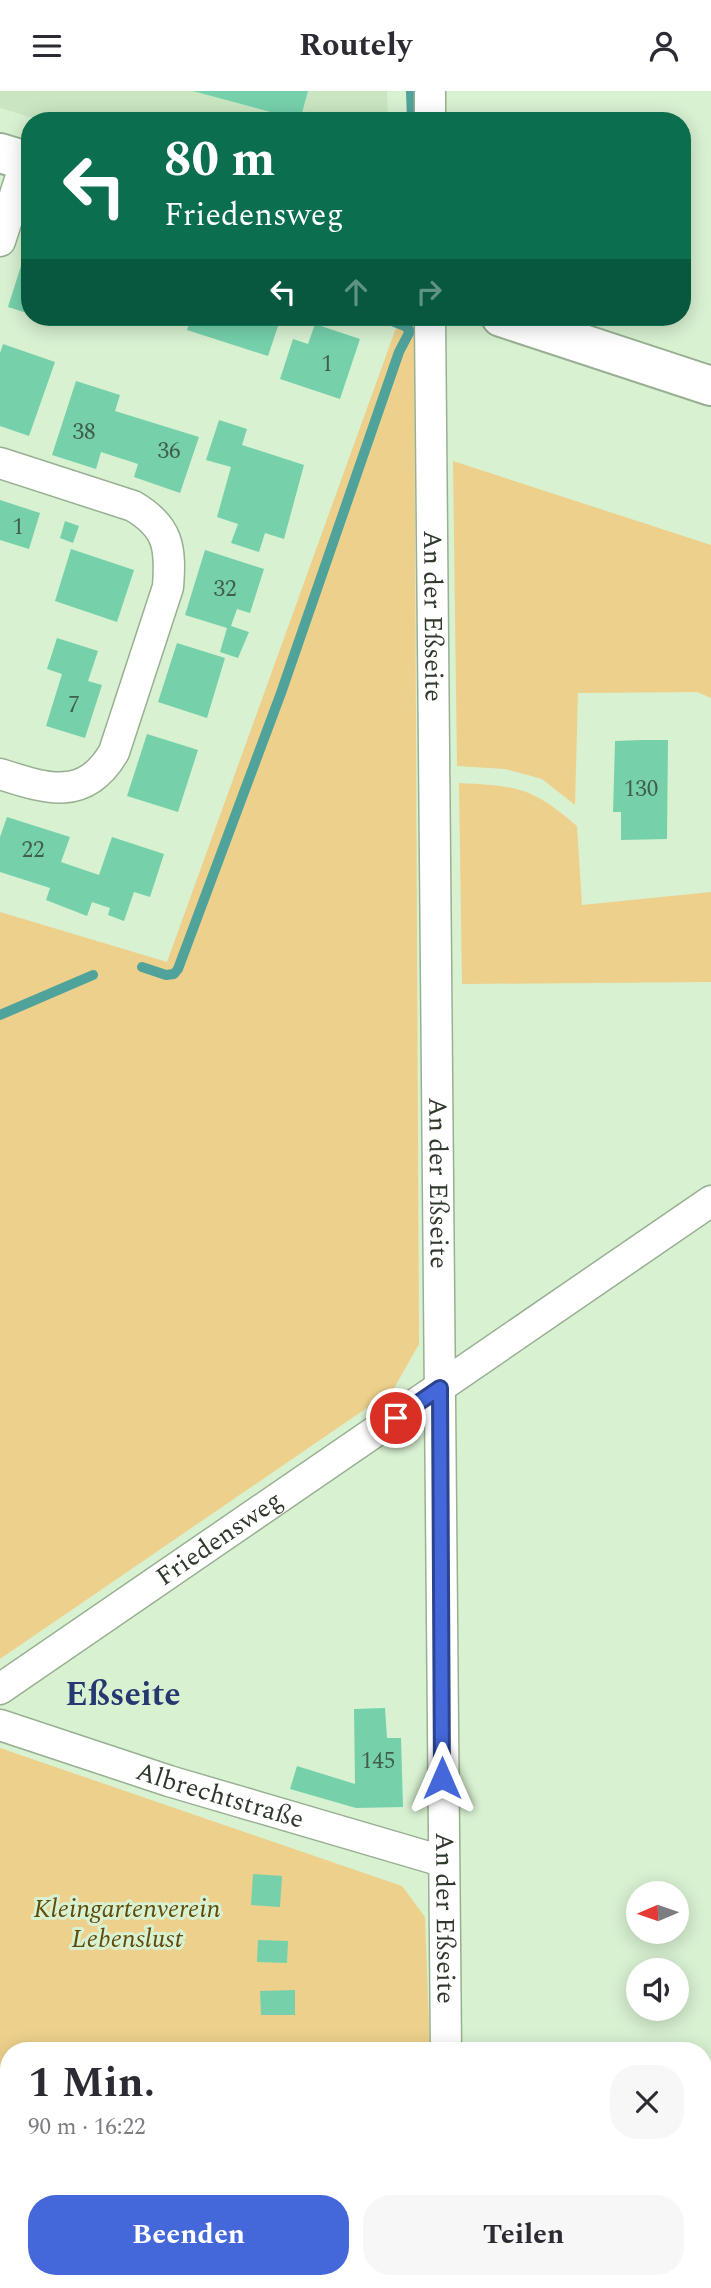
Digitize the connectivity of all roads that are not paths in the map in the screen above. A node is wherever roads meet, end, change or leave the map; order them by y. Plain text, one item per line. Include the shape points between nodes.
1 (430, 91) edge
2 (430, 112) edge
3 (19, 159) edge
4 (0, 241) edge
5 (430, 326) edge
6 (528, 326) edge
7 (711, 386) edge
8 (0, 463) edge
9 (0, 774) edge
10 (711, 1202) edge
11 (440, 1388) junction
12 (0, 1689) edge
13 (0, 1724) edge
14 (442, 1861) junction
15 (446, 2042) edge

1 - 2 street
3 - 4 street
5 - 11 street, An der Eßseite
6 - 7 street
8 - 9 street via 142,511 165,536 171,559 169,587 105,767 89,781 67,788 43,788
10 - 11 street, Friedensweg
11 - 12 street, Friedensweg
11 - 14 street, An der Eßseite
13 - 14 street, Albrechtstraße via 169,1781
14 - 15 street, An der Eßseite

